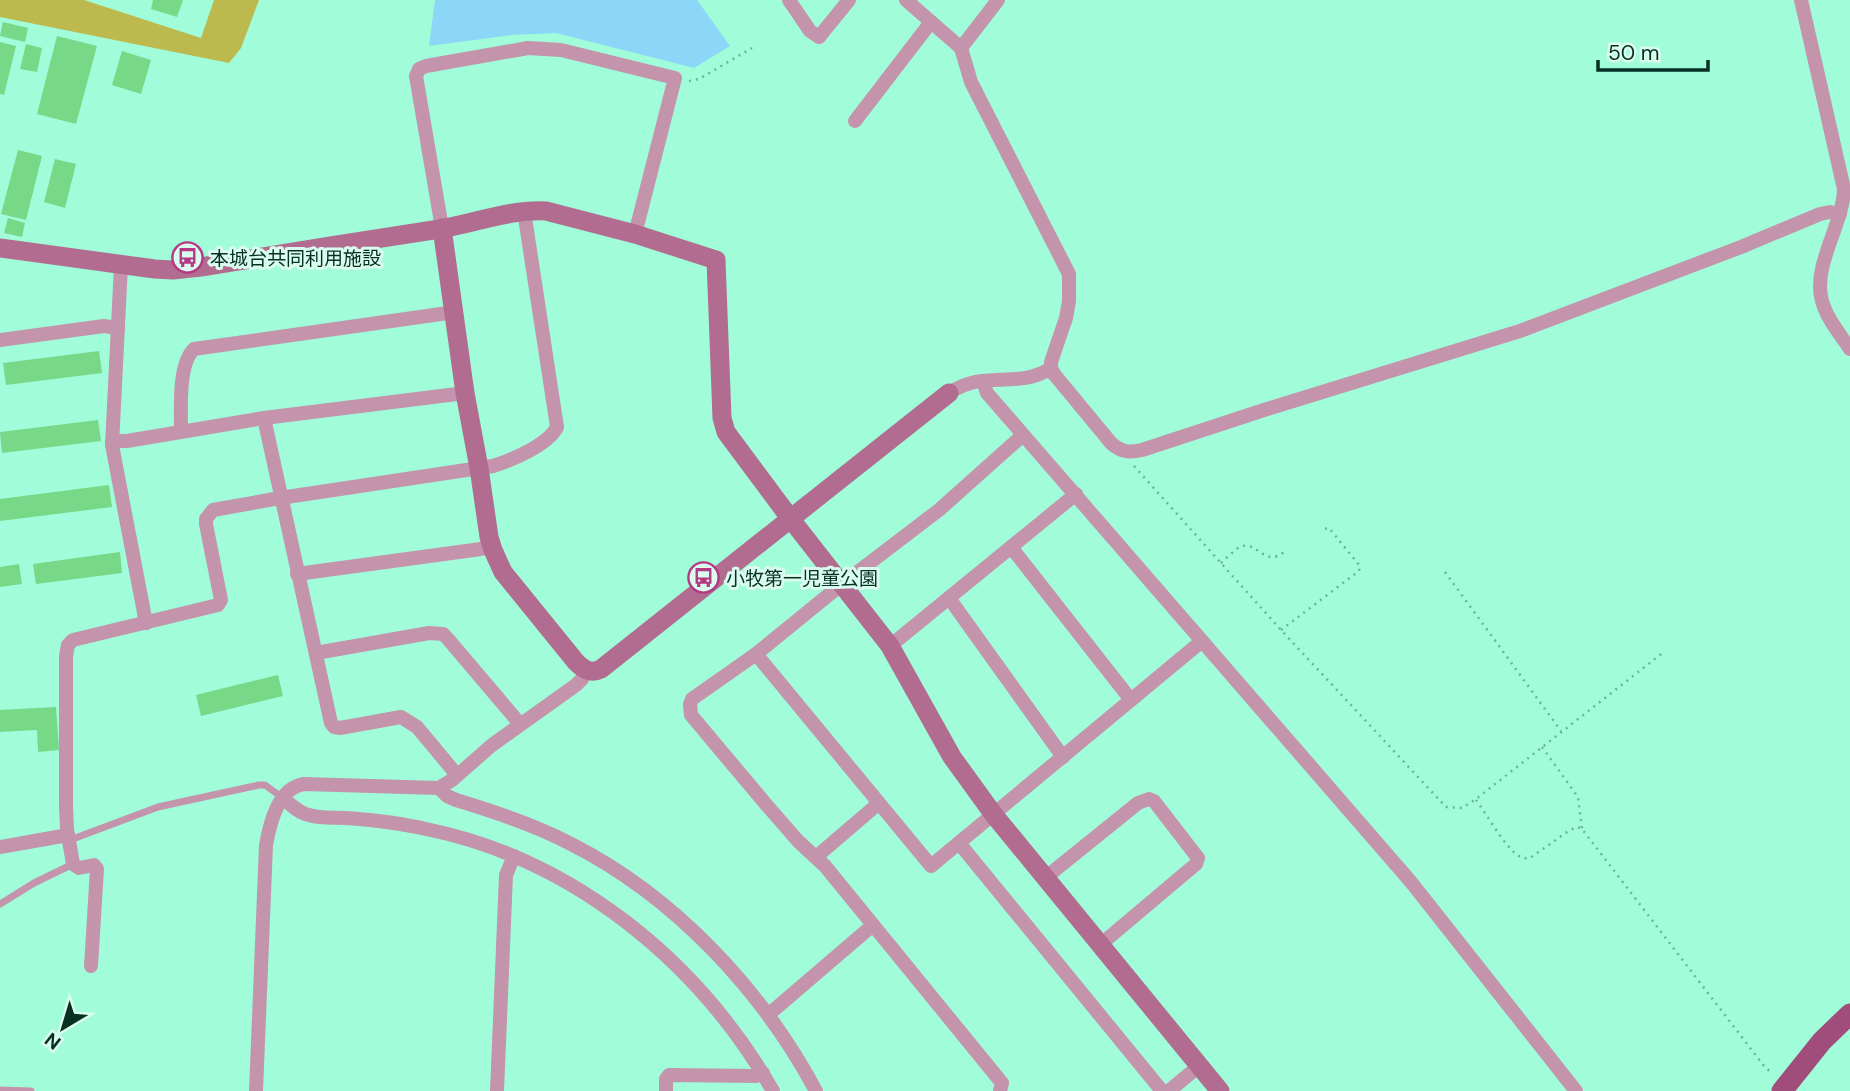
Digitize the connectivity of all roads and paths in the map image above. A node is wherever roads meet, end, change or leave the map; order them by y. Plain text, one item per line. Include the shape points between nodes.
1 (789, 0) edge
2 (849, 0) edge
3 (906, 0) edge
4 (998, 0) edge
5 (1801, 0) edge
6 (931, 22) junction
7 (752, 48) dead end
8 (961, 48) junction
9 (675, 78) junction
10 (855, 121) dead end
11 (524, 211) junction
12 (1840, 214) junction
13 (442, 228) junction
14 (635, 233) junction
15 (0, 248) edge
16 (121, 265) junction
17 (454, 312) junction
18 (118, 328) junction
19 (0, 341) edge
20 (1850, 349) edge
21 (1051, 368) junction
22 (983, 381) junction
23 (465, 393) junction
24 (949, 393) joint
25 (264, 418) junction
26 (181, 431) junction
27 (1023, 435) junction
28 (112, 442) junction
29 (1119, 450) junction
30 (479, 468) junction
31 (1076, 494) junction
32 (280, 498) junction
33 (790, 519) junction
34 (1324, 529) dead end
35 (492, 546) junction
36 (1012, 547) junction
37 (1284, 552) dead end
38 (1222, 563) junction
39 (1445, 572) dead end
40 (298, 574) junction
41 (842, 584) junction
42 (949, 598) junction
43 (146, 623) junction
44 (1281, 629) junction
45 (1202, 641) junction
46 (890, 646) junction
47 (1665, 651) dead end
48 (316, 653) junction
49 (756, 654) junction
50 (586, 670) junction
51 (1131, 700) junction
52 (520, 724) junction
53 (1562, 731) junction
54 (1541, 747) junction
55 (1063, 757) junction
56 (457, 775) junction
57 (439, 788) junction
58 (283, 798) junction
59 (1476, 799) junction
60 (879, 803) junction
61 (994, 815) junction
62 (1582, 830) junction
63 (69, 838) junction
64 (959, 843) junction
65 (0, 847) edge
66 (514, 856) junction
67 (816, 857) junction
68 (73, 864) junction
69 (1045, 878) junction
70 (0, 904) edge
71 (873, 925) junction
72 (1100, 945) junction
73 (91, 966) dead end
74 (1850, 1014) edge
75 (768, 1015) junction
76 (1199, 1066) junction
77 (763, 1073) junction
78 (1783, 1089) edge
79 (0, 1090) edge
80 (31, 1091) edge
81 (256, 1091) edge
82 (497, 1091) edge
83 (666, 1091) edge
84 (773, 1091) edge
85 (816, 1091) edge
86 (1000, 1091) edge
87 (1162, 1091) edge
88 (1168, 1091) edge
89 (1220, 1091) edge
90 (1576, 1091) edge

1 - 2 street via 819,37
3 - 6 street
4 - 8 street
5 - 12 street via 1843,180
6 - 8 street
6 - 10 street
7 - 9 path via 699,79
8 - 21 street via 971,82 1069,274 1066,318
9 - 13 street via 561,50 528,48 419,69 416,76
9 - 14 street
11 - 13 street
11 - 14 street via 546,211
11 - 30 street via 557,427 548,440 503,463
12 - 20 street via 1820,289 1831,321
12 - 29 street via 1820,214 1520,331 1142,450
13 - 16 street via 201,267 173,270
13 - 17 street
14 - 33 street via 716,260 722,418 726,432
15 - 16 street
16 - 18 street
17 - 23 street
17 - 26 street via 194,349 184,368
18 - 19 street via 104,326
18 - 28 street
21 - 22 street via 1039,376
21 - 29 street
22 - 24 street
22 - 27 street via 987,393
23 - 25 street
23 - 30 street
24 - 33 street
25 - 26 street
25 - 32 street
26 - 28 street
27 - 31 street
27 - 41 street via 939,510
28 - 43 street
29 - 38 path
30 - 32 street
30 - 35 street
31 - 36 street
31 - 45 street
32 - 40 street
32 - 43 street via 213,510 206,524 221,600 218,605
33 - 41 street
33 - 50 street via 601,669
34 - 44 path via 1329,528 1360,566 1359,571
35 - 40 street
35 - 50 street via 503,572
36 - 42 street
36 - 51 street
37 - 38 path via 1271,558 1240,547
38 - 44 path
39 - 53 path
40 - 48 street
41 - 46 street
41 - 49 street
42 - 46 street
42 - 55 street
43 - 63 street via 68,645
44 - 59 path via 1446,807 1462,808
45 - 51 street
45 - 90 street via 1410,882
46 - 61 street via 952,757
47 - 53 path
48 - 52 street via 443,634
48 - 56 street via 334,727 401,717 416,727
49 - 60 street
49 - 67 street via 692,699 691,715
50 - 52 street via 576,685
51 - 55 street
52 - 56 street
53 - 54 path
54 - 59 path
54 - 62 path via 1578,797
55 - 61 street
56 - 57 street
57 - 58 street via 304,784
57 - 75 street via 456,800 573,845 636,884 691,929
58 - 63 lane via 265,785 248,787 158,807
58 - 66 street via 312,816 426,829
58 - 81 street via 266,845
59 - 62 path via 1510,849 1523,858 1577,827
60 - 64 street via 931,866
60 - 67 street
61 - 64 street
61 - 69 street
62 - 78 path
63 - 65 street
63 - 68 street
64 - 87 street
66 - 77 street via 580,890 646,938 715,1006
66 - 82 street via 506,875
67 - 71 street
68 - 70 lane
68 - 73 street via 97,869
69 - 72 street
69 - 72 street via 1138,803 1154,801 1198,858 1196,864
71 - 75 street
71 - 86 street via 1002,1083
72 - 76 street
74 - 78 main road
75 - 85 street
76 - 88 street
76 - 89 street
77 - 83 street via 669,1075
77 - 84 street
79 - 80 lane

